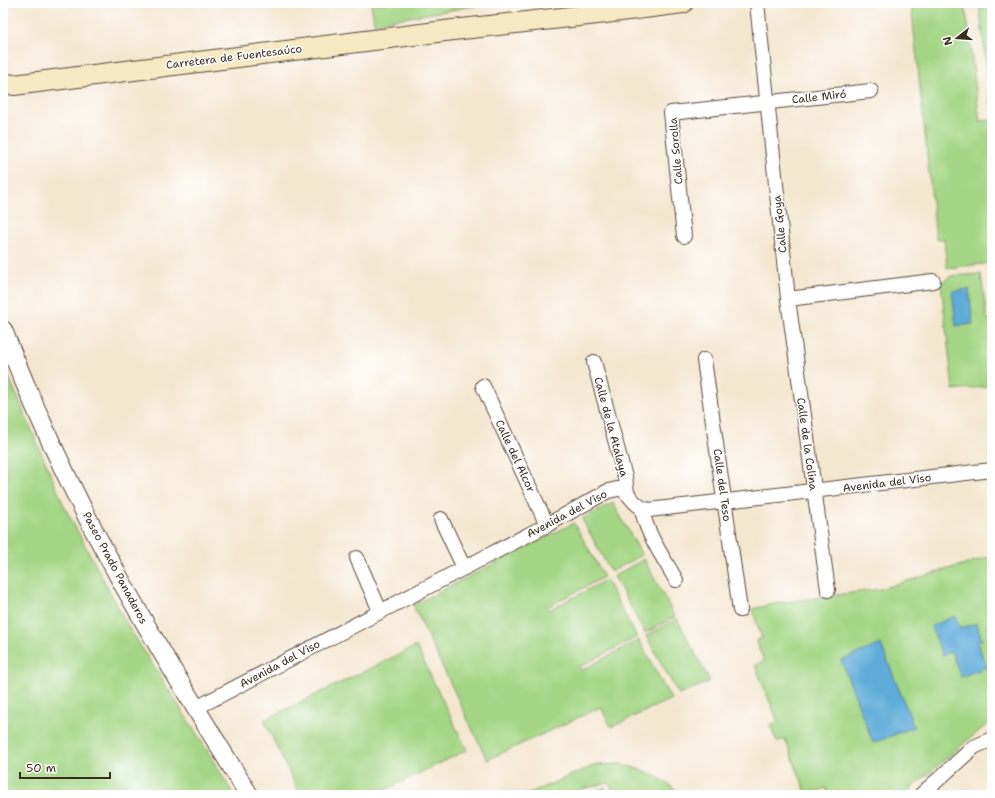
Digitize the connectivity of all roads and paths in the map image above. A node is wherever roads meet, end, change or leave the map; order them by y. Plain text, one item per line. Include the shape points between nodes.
1 (595, 3) edge
2 (663, 3) edge
3 (683, 3) edge
4 (757, 3) edge
5 (639, 9) junction
6 (453, 30) junction
7 (7, 86) edge
8 (871, 91) dead end
9 (766, 103) junction
10 (684, 236) dead end
11 (934, 281) dead end
12 (788, 298) junction
13 (3, 330) edge
14 (704, 360) dead end
15 (594, 362) dead end
16 (483, 386) dead end
17 (992, 470) edge
18 (814, 491) junction
19 (627, 492) junction
20 (724, 501) junction
21 (642, 509) junction
22 (441, 519) dead end
23 (547, 525) junction
24 (357, 558) dead end
25 (464, 568) junction
26 (676, 580) dead end
27 (828, 590) dead end
28 (740, 610) dead end
29 (380, 611) junction
30 (196, 708) junction
31 (992, 738) edge
32 (250, 795) edge
33 (921, 795) edge

1 - 6 main road, Carretera de Fuentesaúco
2 - 5 main road
3 - 5 main road, Carretera de Fuentesaúco
4 - 9 street, Calle Goya
5 - 6 main road, Carretera de Fuentesaúco
6 - 7 main road, Carretera de Fuentesaúco
8 - 9 street, Calle Miró
9 - 10 street, Calle Sorolla via 671,113
9 - 12 street, Calle Goya
11 - 12 street
12 - 18 street, Calle de la Colina
13 - 30 street, Paseo Prado Panaderos via 27,390 89,520 139,614
14 - 20 street, Calle del Teso
15 - 19 street, Calle de la Atalaya
16 - 23 street, Calle del Alcor
17 - 18 street, Avenida del Viso
18 - 20 street, Avenida del Viso
18 - 27 street, Calle de la Colina
19 - 21 street via 632,501
19 - 23 street, Avenida del Viso via 619,489 608,491
20 - 21 street, Avenida del Viso
20 - 28 street, Calle del Teso
21 - 26 street via 651,535
22 - 25 street
23 - 25 street, Avenida del Viso
24 - 29 street
25 - 29 street, Avenida del Viso
29 - 30 street, Avenida del Viso
30 - 32 street, Paseo Prado Panaderos
31 - 33 street via 974,747

